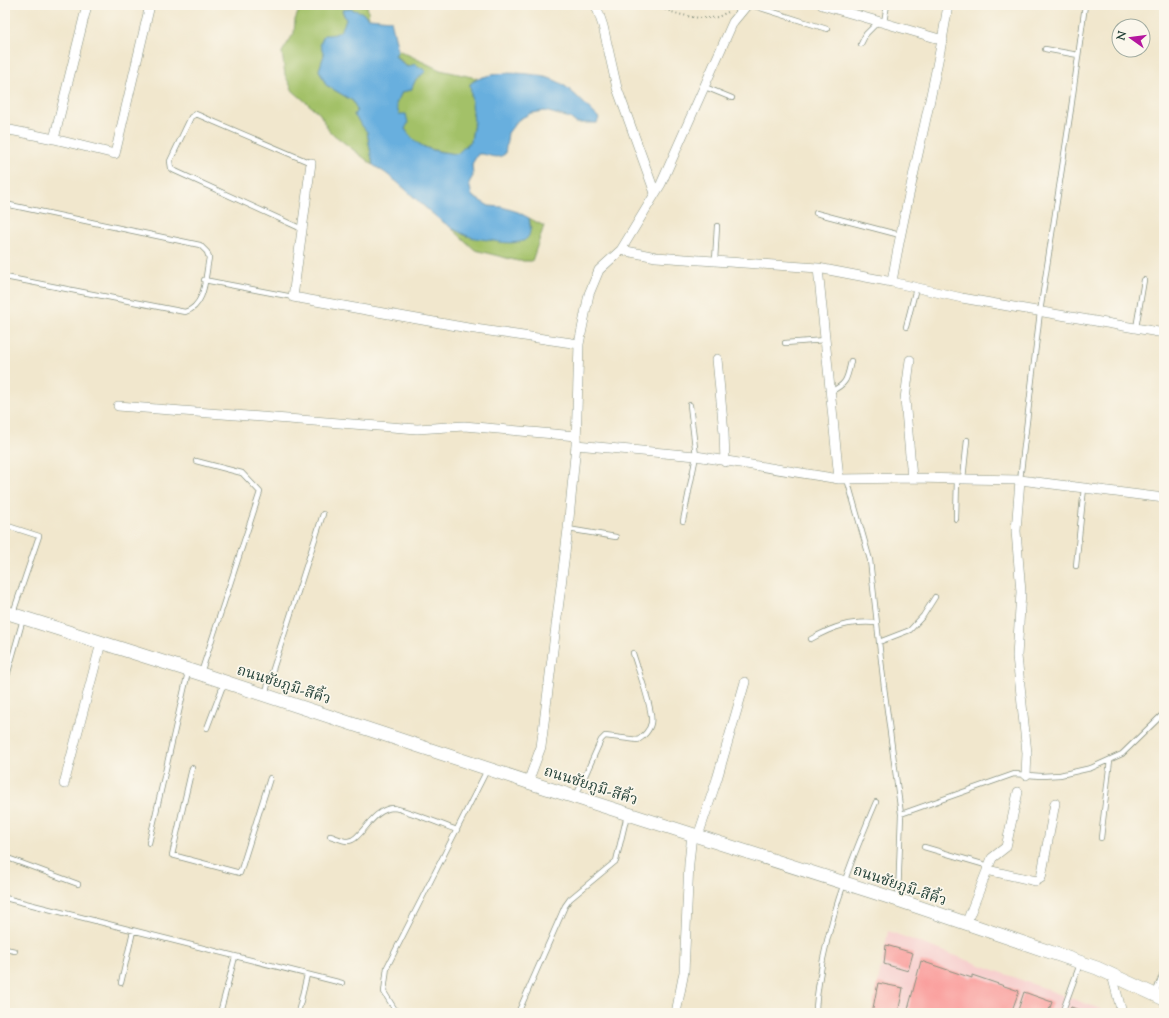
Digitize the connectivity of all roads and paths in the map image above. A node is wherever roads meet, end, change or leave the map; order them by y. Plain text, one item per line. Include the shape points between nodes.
1 (87, 5) edge
2 (150, 5) edge
3 (596, 5) edge
4 (654, 5) edge
5 (747, 5) edge
6 (751, 5) edge
7 (822, 5) edge
8 (887, 5) edge
9 (948, 5) edge
10 (1085, 5) edge
11 (731, 10) dead end
12 (881, 22) junction
13 (827, 29) dead end
14 (943, 40) junction
15 (861, 44) dead end
16 (1045, 49) dead end
17 (1078, 55) junction
18 (705, 87) junction
19 (732, 98) dead end
20 (5, 129) edge
21 (54, 139) junction
22 (311, 163) joint
23 (655, 193) junction
24 (5, 204) edge
25 (816, 214) dead end
26 (717, 226) dead end
27 (302, 229) junction
28 (900, 235) junction
29 (621, 250) junction
30 (715, 261) junction
31 (818, 268) junction
32 (5, 278) edge
33 (204, 280) junction
34 (1144, 280) dead end
35 (892, 282) junction
36 (916, 288) junction
37 (293, 297) junction
38 (1040, 312) junction
39 (906, 327) dead end
40 (1136, 328) junction
41 (1164, 333) edge
42 (825, 340) junction
43 (785, 343) dead end
44 (579, 344) junction
45 (717, 359) dead end
46 (910, 360) dead end
47 (852, 362) dead end
48 (830, 392) junction
49 (690, 405) dead end
50 (118, 406) dead end
51 (967, 440) dead end
52 (576, 441) junction
53 (696, 456) junction
54 (196, 461) dead end
55 (725, 462) junction
56 (912, 478) junction
57 (843, 479) junction
58 (960, 479) junction
59 (1020, 480) junction
60 (1084, 488) junction
61 (1164, 498) edge
62 (323, 514) dead end
63 (956, 519) dead end
64 (683, 522) dead end
65 (8, 526) dead end
66 (568, 530) junction
67 (616, 537) dead end
68 (1076, 566) dead end
69 (935, 597) dead end
70 (14, 615) edge
71 (877, 623) junction
72 (811, 639) dead end
73 (879, 642) junction
74 (101, 644) junction
75 (633, 653) dead end
76 (194, 672) junction
77 (225, 682) junction
78 (745, 682) dead end
79 (5, 683) edge
80 (265, 695) junction
81 (1164, 713) edge
82 (207, 728) dead end
83 (1110, 760) junction
84 (192, 768) dead end
85 (488, 769) junction
86 (1026, 775) junction
87 (270, 778) dead end
88 (528, 782) junction
89 (64, 784) dead end
90 (1018, 792) dead end
91 (576, 797) junction
92 (876, 802) dead end
93 (1056, 803) dead end
94 (627, 814) junction
95 (901, 814) junction
96 (457, 830) junction
97 (695, 835) junction
98 (330, 836) dead end
99 (1101, 838) dead end
100 (149, 843) dead end
101 (924, 847) dead end
102 (5, 857) edge
103 (988, 868) junction
104 (843, 882) junction
105 (78, 884) dead end
106 (5, 898) edge
107 (898, 900) junction
108 (966, 924) junction
109 (133, 931) junction
110 (5, 949) edge
111 (15, 951) dead end
112 (235, 958) junction
113 (1080, 964) junction
114 (1164, 970) edge
115 (307, 975) junction
116 (1112, 975) junction
117 (121, 983) dead end
118 (342, 983) dead end
119 (1159, 996) edge
120 (220, 1013) edge
121 (298, 1013) edge
122 (397, 1013) edge
123 (518, 1013) edge
124 (676, 1013) edge
125 (816, 1013) edge
126 (1062, 1013) edge
127 (1122, 1013) edge

1 - 21 street
2 - 21 street via 115,154
3 - 23 street via 617,88
4 - 11 path via 670,13 698,17 718,17
5 - 18 street via 733,22
6 - 13 lane
7 - 12 street
8 - 12 lane
9 - 14 street
10 - 17 lane
12 - 14 street
12 - 15 lane via 866,34
14 - 28 street
16 - 17 lane
17 - 38 lane
18 - 19 lane
18 - 23 street
20 - 21 street
22 - 27 street
22 - 27 lane via 196,114 191,117 170,162 173,170
23 - 29 street
24 - 33 lane via 200,245 209,258
25 - 28 lane
26 - 30 lane
27 - 37 street
28 - 35 street
29 - 30 street via 656,257
29 - 44 street via 599,270 589,294
30 - 31 street
31 - 35 street
31 - 42 street
32 - 33 lane via 185,312 197,306
33 - 37 lane
34 - 40 lane
35 - 36 street
36 - 38 street
36 - 39 lane
37 - 44 street via 468,328
38 - 40 street
38 - 59 lane
40 - 41 street
42 - 43 lane
42 - 48 street
44 - 52 street
45 - 55 street
46 - 56 street via 906,399
47 - 48 lane via 846,382
48 - 57 street
49 - 53 lane
50 - 52 street via 417,429 464,426
51 - 58 lane
52 - 53 street
52 - 66 street
53 - 55 street
53 - 64 lane
54 - 76 lane via 242,474 260,492
55 - 57 street
56 - 57 street
56 - 58 street
57 - 71 lane via 870,560
58 - 59 street
58 - 63 lane
59 - 60 street
59 - 86 street via 1016,531 1021,592 1017,656 1027,752
60 - 61 street
60 - 68 lane
62 - 80 lane
65 - 70 lane via 39,536
66 - 67 lane
66 - 88 street via 541,747
69 - 73 lane via 924,616 910,630
70 - 74 main road, ถนนชัยภูมิ-สีคิ้ว
70 - 79 lane
71 - 72 lane via 843,624
71 - 73 lane
73 - 95 lane
74 - 76 main road, ถนนชัยภูมิ-สีคิ้ว
74 - 89 street
75 - 91 lane via 651,723 643,737 638,740 605,736
76 - 77 main road, ถนนชัยภูมิ-สีคิ้ว
76 - 100 lane
77 - 80 main road, ถนนชัยภูมิ-สีคิ้ว
77 - 82 lane
78 - 97 street via 717,779
80 - 85 main road, ถนนชัยภูมิ-สีคิ้ว
81 - 83 lane via 1122,754
83 - 86 lane via 1091,768 1060,775
83 - 99 lane
84 - 87 lane via 172,856 240,873
85 - 88 main road, ถนนชัยภูมิ-สีคิ้ว
85 - 96 lane
86 - 95 lane via 999,777
88 - 91 main road, ถนนชัยภูมิ-สีคิ้ว
90 - 103 street via 1006,847 992,858
91 - 94 main road, ถนนชัยภูมิ-สีคิ้ว
92 - 104 lane
93 - 103 street via 1039,880
94 - 97 main road, ถนนชัยภูมิ-สีคิ้ว
94 - 123 lane via 616,861 581,889 565,906
95 - 107 lane
96 - 98 lane via 393,808 382,811 369,821 356,839 348,841
96 - 122 lane via 387,967 384,992
97 - 104 main road, ถนนชัยภูมิ-สีคิ้ว
97 - 124 street via 689,863 684,972
101 - 103 lane
102 - 105 lane
103 - 108 street
104 - 107 main road, ถนนชัยภูมิ-สีคิ้ว
104 - 125 lane via 829,930 816,996
106 - 109 lane
107 - 108 main road, ถนนชัยภูมิ-สีคิ้ว
108 - 113 main road, ถนนชัยภูมิ-สีคิ้ว
109 - 112 lane
109 - 117 lane
110 - 111 lane
112 - 115 lane
112 - 120 lane
113 - 116 main road, ถนนชัยภูมิ-สีคิ้ว
113 - 126 lane
114 - 119 lane
115 - 118 lane
115 - 121 lane
116 - 119 main road, ถนนชัยภูมิ-สีคิ้ว
116 - 127 street

